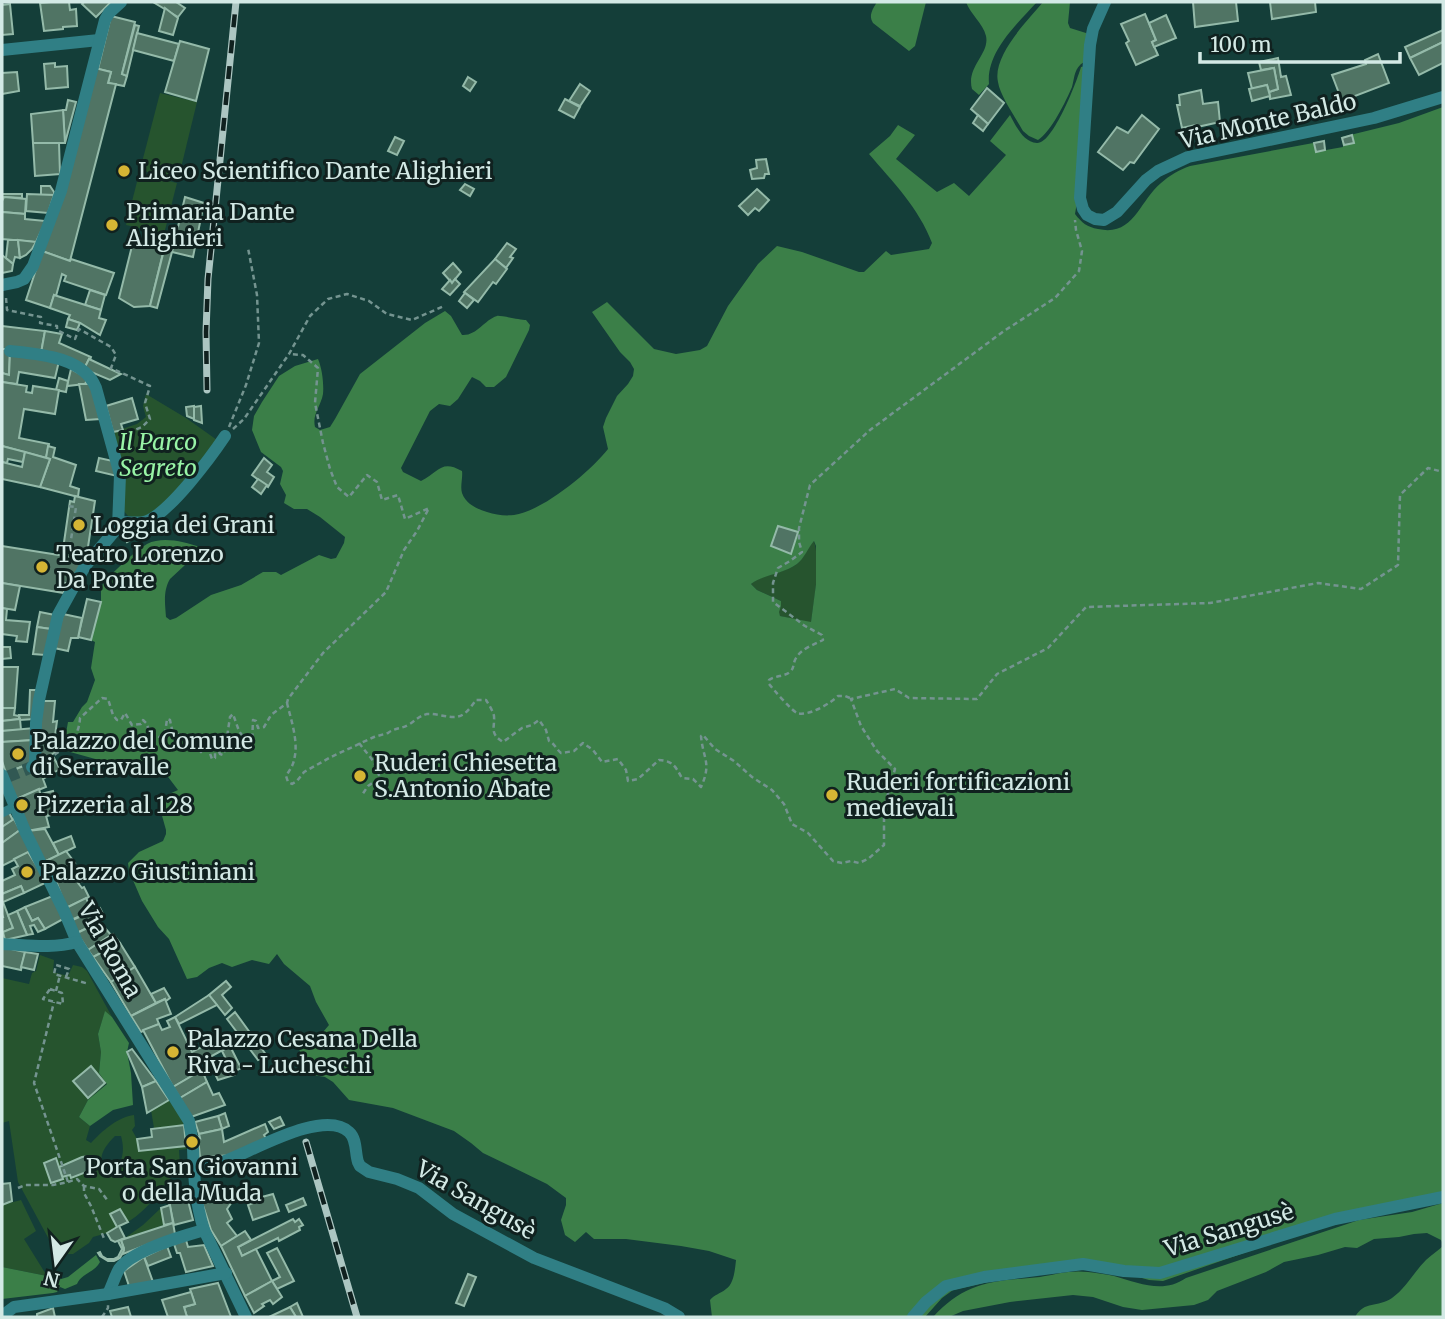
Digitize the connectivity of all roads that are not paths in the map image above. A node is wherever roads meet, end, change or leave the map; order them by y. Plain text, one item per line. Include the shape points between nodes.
1 (121, 2) edge
2 (1104, 2) edge
3 (99, 40) junction
4 (2, 50) edge
5 (1443, 97) edge
6 (2, 285) edge
7 (10, 351) dead end
8 (225, 436) road end
9 (120, 522) junction
10 (34, 765) road end
11 (4, 777) edge
12 (14, 807) junction
13 (2, 813) edge
14 (76, 942) junction
15 (2, 943) edge
16 (194, 1170) junction
17 (1443, 1197) edge
18 (204, 1230) junction
19 (226, 1273) junction
20 (108, 1294) junction
21 (8, 1306) edge
22 (2, 1316) edge
23 (246, 1317) edge
24 (679, 1317) edge
25 (913, 1317) edge

1 - 3 street via 105,19
2 - 5 street, Via Monte Baldo via 1090,46 1080,198 1083,209 1094,219 1110,218 1146,180 1188,157 1374,118
3 - 4 street
3 - 6 street via 61,191 33,266 24,279
7 - 9 street via 55,357 91,378 120,475
8 - 9 street via 165,508 144,522
9 - 10 street via 85,566 58,615 39,701
11 - 12 street, Via Roma
12 - 13 street
12 - 14 street, Via Roma
14 - 15 street via 57,947
14 - 16 street, Via Roma via 189,1121
16 - 18 street, Via Roma
16 - 24 street, Via Sangusè via 297,1130 340,1127 352,1136 358,1163 369,1172 419,1188 453,1214 534,1258
17 - 25 street, Via Sangusè via 1335,1219 1160,1273 1083,1264 984,1277 946,1286
18 - 19 street, Via Roma
18 - 20 street via 128,1259
19 - 20 street
19 - 23 street, Via Roma
20 - 21 street
21 - 22 street

